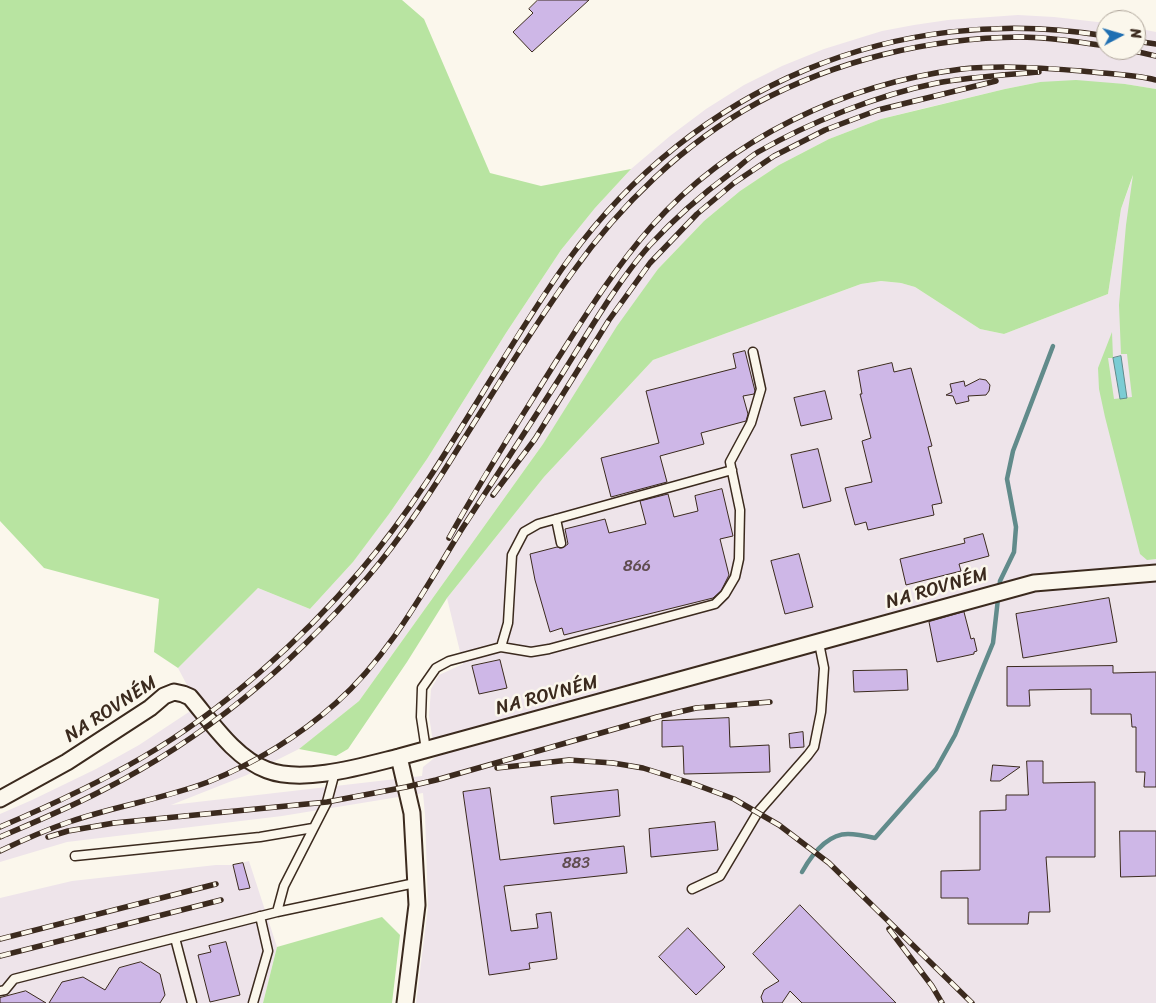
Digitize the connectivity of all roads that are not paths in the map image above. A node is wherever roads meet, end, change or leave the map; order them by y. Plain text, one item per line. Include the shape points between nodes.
1 (753, 352) dead end
2 (732, 470) junction
3 (556, 519) junction
4 (561, 544) dead end
5 (1156, 573) edge
6 (819, 643) junction
7 (501, 647) junction
8 (426, 750) junction
9 (399, 758) junction
10 (335, 772) junction
11 (0, 799) edge
12 (312, 828) junction
13 (75, 856) dead end
14 (416, 883) junction
15 (692, 889) dead end
16 (277, 912) junction
17 (260, 916) junction
18 (175, 938) junction
19 (0, 991) edge
20 (192, 1003) edge
21 (253, 1003) edge
22 (406, 1003) edge

1 - 2 lane via 761,389 751,423 730,462
2 - 3 lane
2 - 7 lane via 740,510 739,558 735,577 715,604 549,649 530,652
3 - 4 lane
3 - 7 lane via 524,532 512,555 508,623
5 - 6 street, NA ROVNÉM via 1034,583
6 - 8 street, NA ROVNÉM
6 - 15 lane via 824,668 821,712 814,747 758,812 720,876
7 - 8 lane via 449,661 436,668 422,688 421,718
8 - 9 street, NA ROVNÉM
9 - 10 street, NA ROVNÉM
9 - 14 street via 412,813
10 - 11 street, NA ROVNÉM via 287,774 268,771 230,743 190,698 174,692 67,762
10 - 12 lane via 327,802
12 - 13 lane via 260,837
12 - 16 lane via 284,886
14 - 16 lane
14 - 22 street via 417,905
16 - 17 lane
17 - 18 lane
17 - 21 lane via 268,951
18 - 19 lane via 14,979
18 - 20 lane

